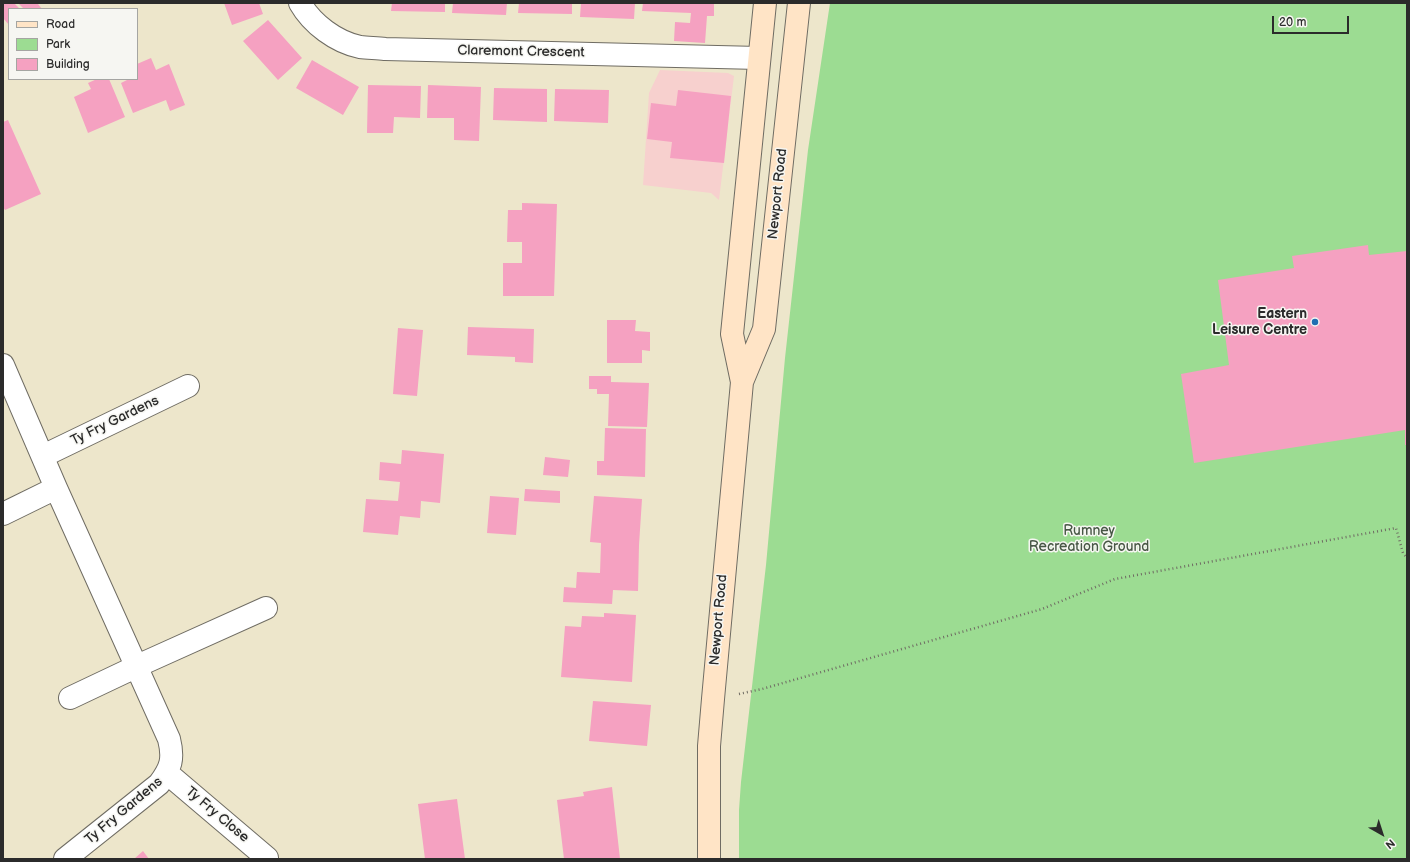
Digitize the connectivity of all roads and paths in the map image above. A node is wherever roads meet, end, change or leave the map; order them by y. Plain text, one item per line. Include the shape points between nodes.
1 (300, 3) edge
2 (765, 3) edge
3 (799, 3) edge
4 (759, 58) junction
5 (3, 365) edge
6 (742, 382) junction
7 (188, 386) dead end
8 (43, 456) junction
9 (56, 488) junction
10 (3, 514) edge
11 (1407, 558) edge
12 (266, 608) dead end
13 (136, 667) junction
14 (70, 698) dead end
15 (712, 699) junction
16 (167, 773) junction
17 (267, 858) dead end
18 (65, 859) edge
19 (709, 859) edge

1 - 4 street, Claremont Crescent via 320,28 359,46 385,49
2 - 4 main road, Newport Road
3 - 6 main road, Newport Road via 764,329
4 - 6 main road, Newport Road via 732,334
5 - 8 street, Ty Fry Gardens
6 - 15 main road, Newport Road
7 - 8 street, Ty Fry Gardens
8 - 9 street, Ty Fry Gardens
9 - 10 street
9 - 13 street, Ty Fry Gardens
11 - 15 path via 1396,528 1115,579 1042,610 762,689
12 - 13 street
13 - 14 street
13 - 16 street, Ty Fry Gardens via 172,749 172,762
15 - 19 main road, Newport Road via 709,746
16 - 17 street, Ty Fry Close
16 - 18 street, Ty Fry Gardens via 159,784

